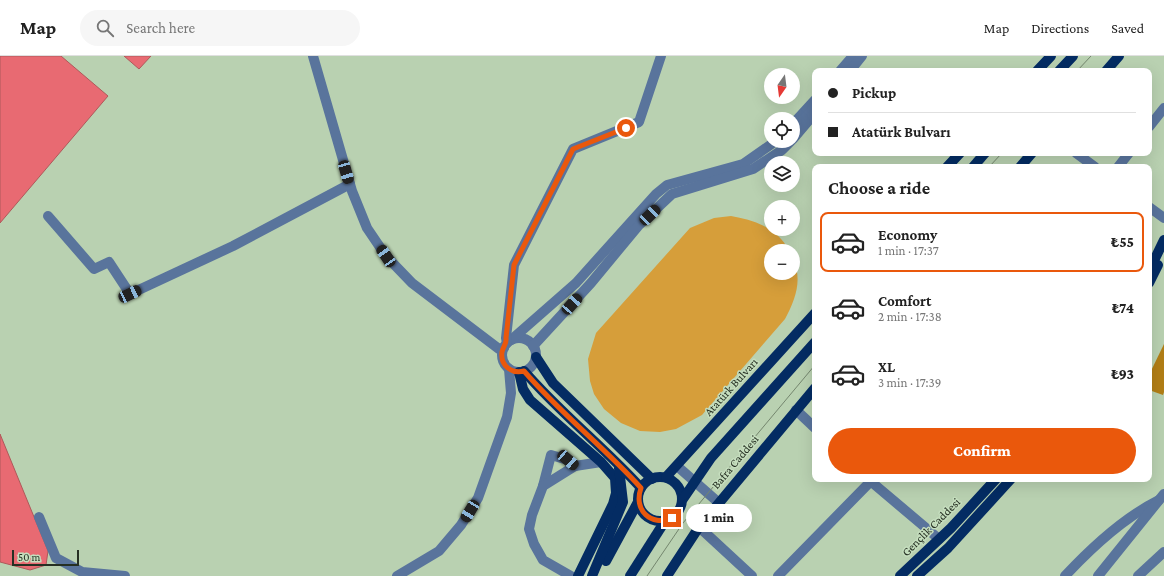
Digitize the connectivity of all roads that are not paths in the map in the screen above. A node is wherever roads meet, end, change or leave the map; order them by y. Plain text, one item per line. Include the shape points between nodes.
1 (313, 56) edge
2 (661, 56) edge
3 (853, 56) edge
4 (862, 56) edge
5 (1051, 56) edge
6 (1073, 56) edge
7 (1119, 56) edge
8 (843, 68) edge
9 (852, 68) edge
10 (1040, 68) edge
11 (1062, 68) edge
12 (1109, 68) edge
13 (812, 103) edge
14 (1164, 108) edge
15 (800, 116) edge
16 (812, 117) edge
17 (1152, 123) edge
18 (800, 131) edge
19 (766, 148) edge
20 (784, 148) edge
21 (957, 156) edge
22 (982, 156) edge
23 (1029, 156) edge
24 (1080, 156) edge
25 (1127, 156) edge
26 (950, 164) edge
27 (975, 164) edge
28 (1023, 164) edge
29 (1090, 164) edge
30 (1120, 164) edge
31 (350, 184) junction
32 (1152, 209) edge
33 (48, 216) dead end
34 (1164, 218) edge
35 (1164, 240) edge
36 (1164, 252) edge
37 (1152, 265) edge
38 (1152, 277) edge
39 (812, 316) edge
40 (507, 344) junction
41 (812, 345) edge
42 (533, 346) junction
43 (536, 357) junction
44 (509, 369) junction
45 (522, 372) junction
46 (812, 391) edge
47 (796, 410) junction
48 (812, 425) edge
49 (601, 462) junction
50 (618, 462) junction
51 (575, 466) junction
52 (677, 466) junction
53 (666, 477) junction
54 (652, 479) junction
55 (695, 482) junction
56 (868, 482) edge
57 (872, 482) edge
58 (993, 482) edge
59 (1008, 482) edge
60 (543, 486) junction
61 (641, 488) junction
62 (1161, 497) edge
63 (683, 499) junction
64 (638, 502) junction
65 (719, 503) junction
66 (39, 517) dead end
67 (665, 521) junction
68 (699, 528) junction
69 (939, 539) junction
70 (1164, 552) edge
71 (125, 576) edge
72 (398, 576) edge
73 (576, 576) edge
74 (592, 576) edge
75 (597, 576) edge
76 (630, 576) edge
77 (667, 576) edge
78 (752, 576) edge
79 (778, 576) edge
80 (900, 576) edge
81 (917, 576) edge
82 (1065, 576) edge
83 (1098, 576) edge
84 (1138, 576) edge

1 - 31 street
2 - 40 street via 639,122 573,149 514,265
3 - 8 street
4 - 9 street
5 - 10 main road
6 - 11 main road
7 - 12 main road
13 - 15 street
14 - 17 street
16 - 18 street
19 - 40 street via 743,164 667,185 576,283
20 - 42 street via 753,169 672,194 639,225 591,284
21 - 26 main road
22 - 27 main road
23 - 28 main road
24 - 29 street
25 - 30 street
31 - 33 street via 233,246 130,294 109,262 94,269
31 - 40 street via 367,228 386,256 412,283 499,349
32 - 34 street
35 - 37 main road
36 - 38 main road
39 - 52 main road, Atatürk Bulvarı
40 - 42 street via 521,338
40 - 44 street via 502,360
41 - 55 main road via 711,458
42 - 43 street
43 - 45 street via 532,366
43 - 54 main road via 553,383
44 - 45 street
44 - 72 street via 511,393 507,417 478,498 461,525 439,551
45 - 49 main road via 523,388 530,400
45 - 50 main road
46 - 47 main road, Bafra Caddesi
47 - 48 street
47 - 65 main road, Bafra Caddesi
49 - 51 street
49 - 73 main road via 615,478 616,493 613,504
50 - 61 main road
50 - 74 main road via 623,502
51 - 60 street
51 - 60 street via 568,460 551,456
52 - 53 main road, Atatürk Bulvarı
52 - 55 street
53 - 54 main road
53 - 63 main road via 678,485
54 - 61 main road
55 - 63 main road
55 - 65 street
56 - 79 street
57 - 69 street
58 - 69 main road, Gençlik Caddesi
59 - 81 main road, Gençlik Caddesi via 948,548
60 - 73 street via 532,515 529,529 531,536 543,560
61 - 64 main road
62 - 82 street via 1139,510 1085,555
62 - 83 street
63 - 67 main road via 678,513
64 - 67 main road via 645,515 651,519
64 - 75 main road
65 - 68 main road, Bafra Caddesi
66 - 71 street via 56,558 82,572
67 - 76 main road
68 - 77 main road, Bafra Caddesi
68 - 78 street
69 - 80 main road, Gençlik Caddesi
70 - 84 street

